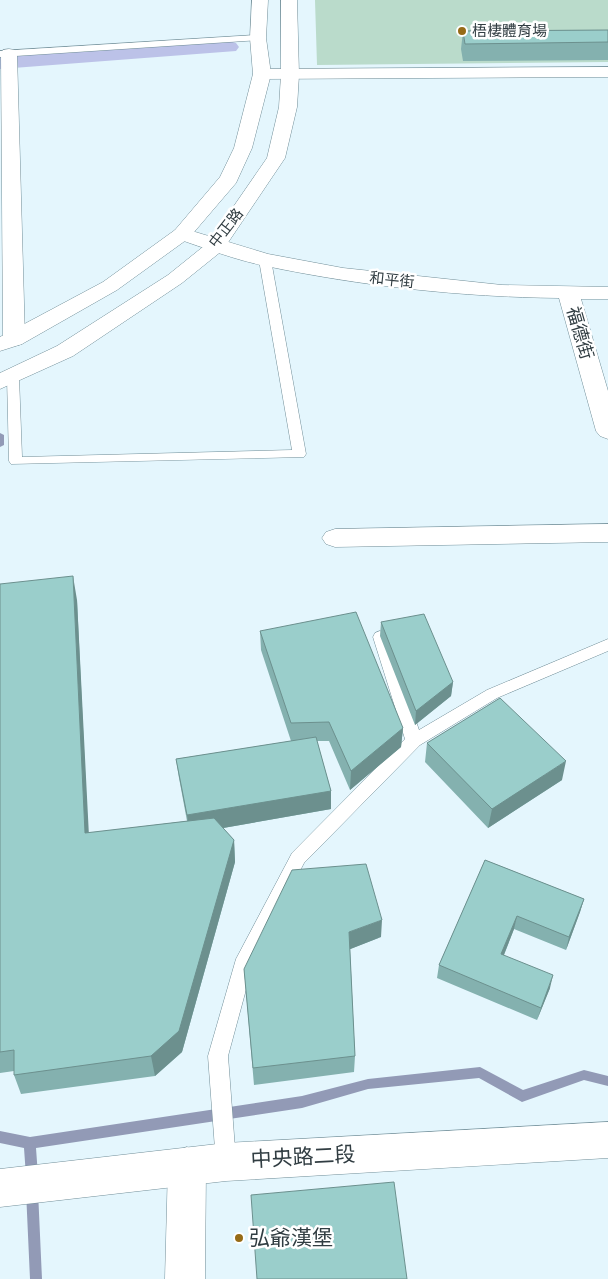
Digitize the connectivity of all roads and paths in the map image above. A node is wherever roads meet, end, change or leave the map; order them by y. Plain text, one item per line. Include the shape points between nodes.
1 (260, 0) edge
2 (289, 0) edge
3 (258, 38) junction
4 (4, 54) edge
5 (608, 72) edge
6 (262, 74) junction
7 (290, 76) junction
8 (182, 234) junction
9 (216, 246) junction
10 (265, 260) junction
11 (568, 292) junction
12 (608, 293) edge
13 (7, 341) edge
14 (6, 379) edge
15 (603, 390) edge
16 (608, 431) edge
17 (608, 533) edge
18 (335, 538) dead end
19 (380, 637) edge
20 (608, 645) edge
21 (414, 741) junction
22 (608, 1140) edge
23 (226, 1162) junction
24 (187, 1166) junction
25 (0, 1188) edge
26 (186, 1279) edge

1 - 3 street, 中正路
2 - 7 street, 中正路
3 - 4 lane
3 - 6 street, 中正路
4 - 13 street
5 - 7 street
6 - 7 street
6 - 8 street, 中正路 via 243,148 229,180
7 - 9 street, 中正路 via 288,107 276,158
8 - 9 street, 和平街
8 - 13 street, 中正路 via 110,286
9 - 10 street, 和平街
9 - 14 street, 中正路 via 175,278 65,351
10 - 11 street, 和平街 via 342,274 502,291
10 - 14 lane via 299,454 16,461
11 - 12 street, 和平街
11 - 15 street, 福德街
15 - 16 street, 福德街
17 - 18 street
19 - 21 lane
20 - 21 lane via 492,694
21 - 23 lane via 298,858 245,959 218,1056
22 - 23 street, 中央路二段
23 - 24 street, 中央路二段
24 - 25 street, 中央路二段
24 - 26 street

